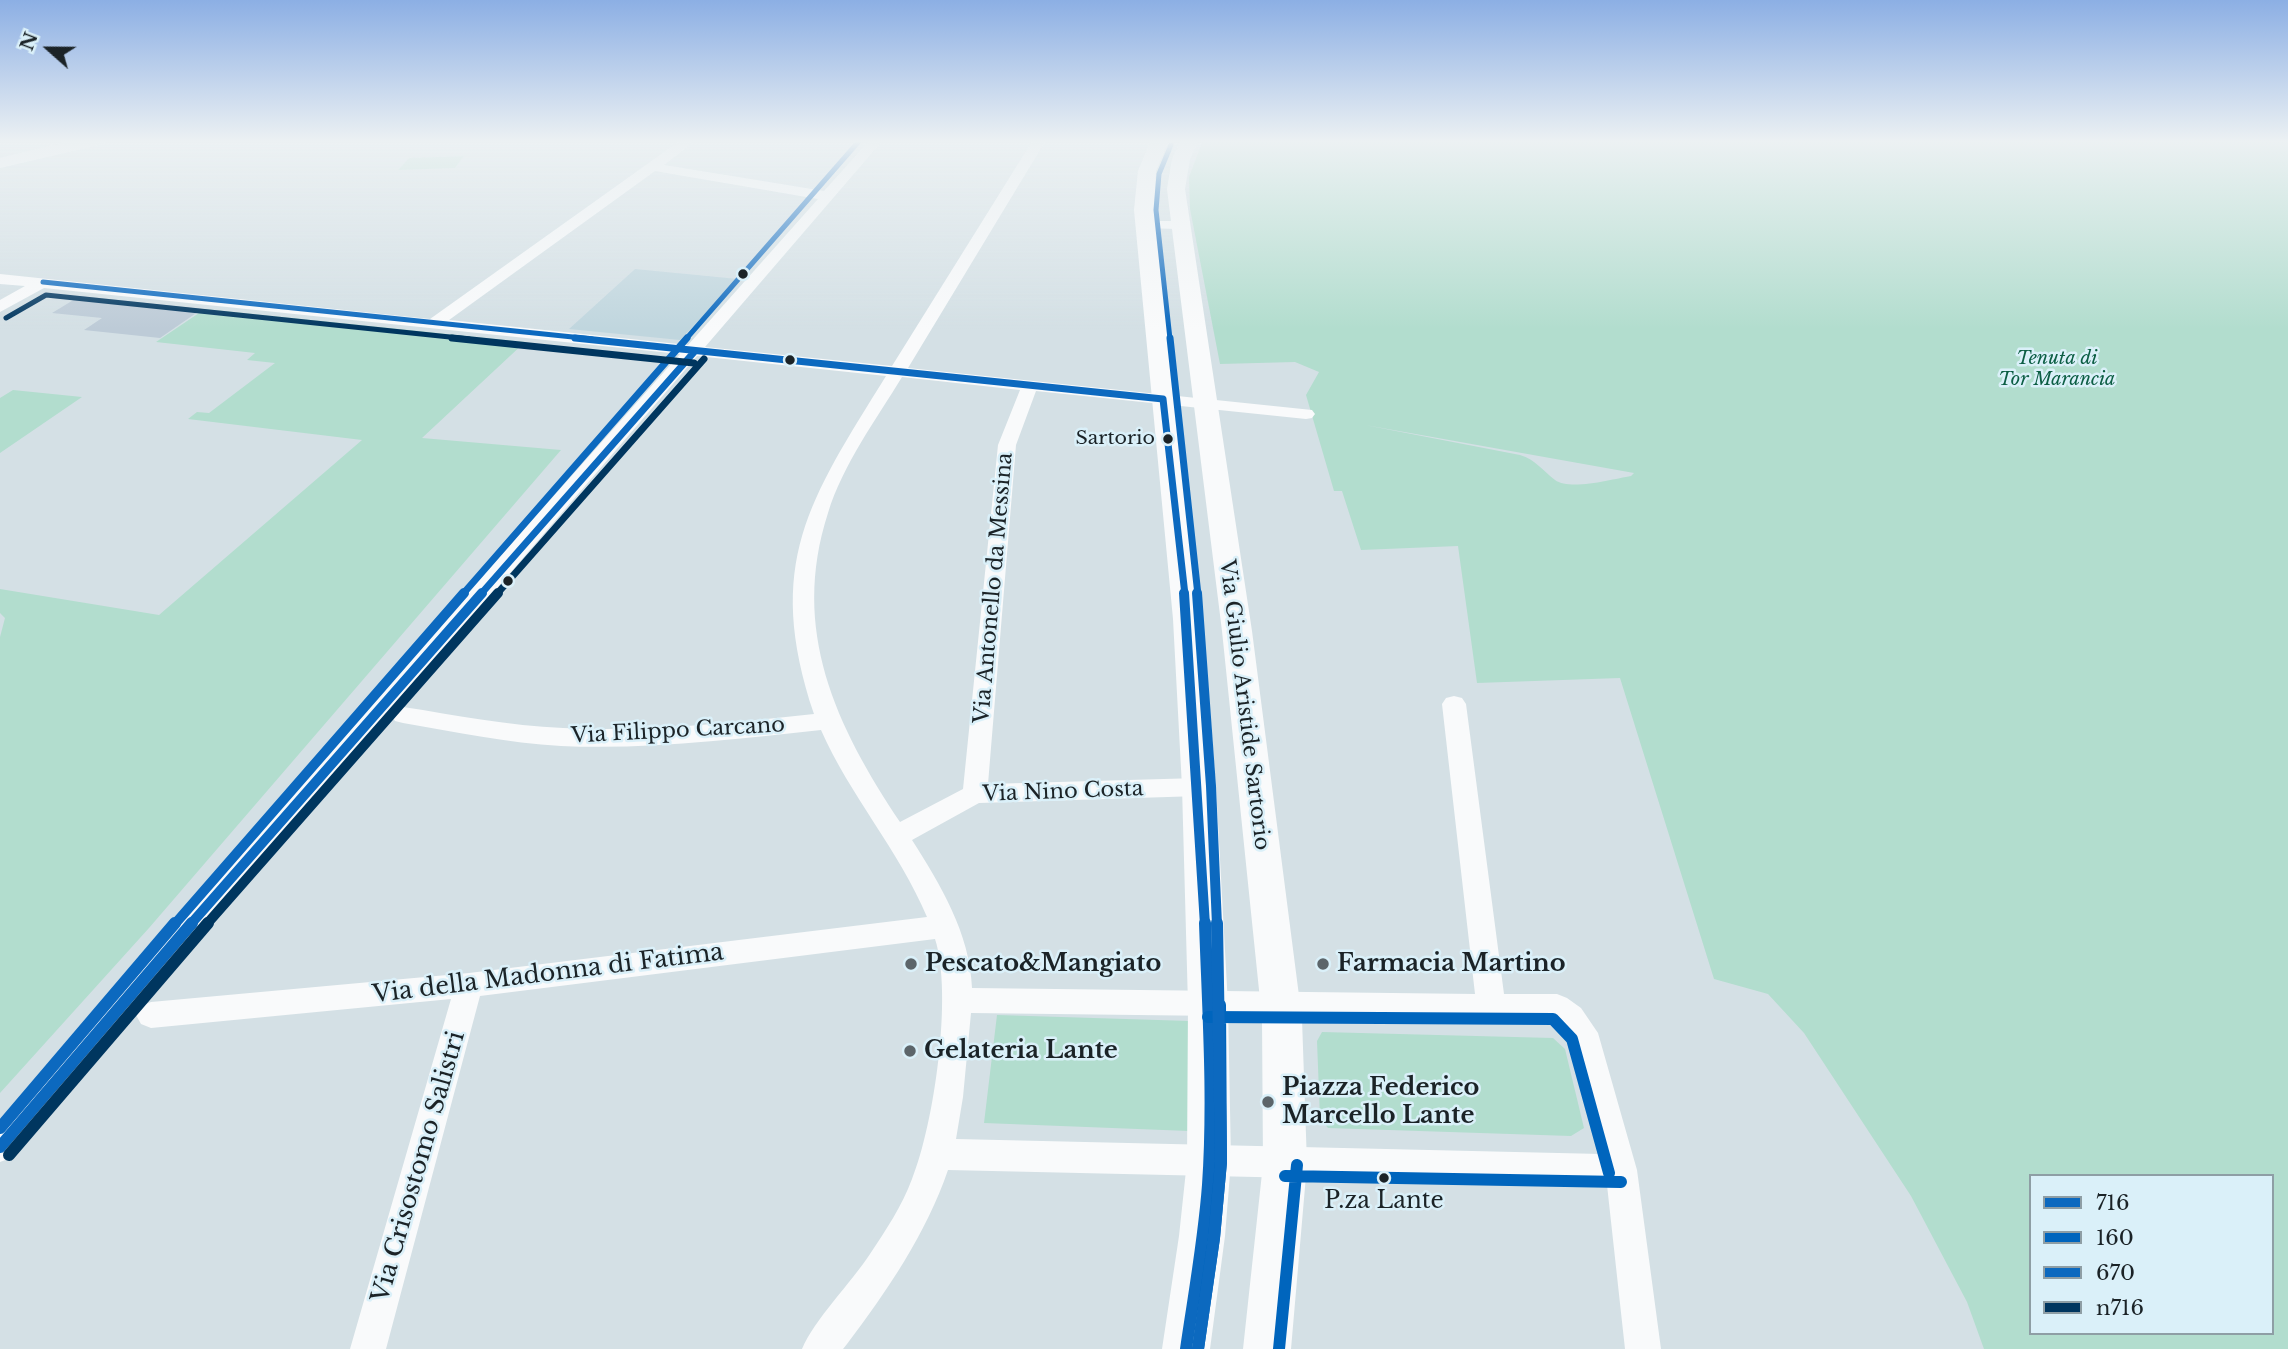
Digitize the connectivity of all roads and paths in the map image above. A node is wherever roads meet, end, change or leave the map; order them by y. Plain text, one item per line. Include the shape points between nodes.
1 (602, 203) edge
2 (821, 203) edge
3 (1001, 203) edge
4 (1146, 203) edge
5 (1178, 203) edge
6 (1146, 225) junction
7 (1180, 225) junction
8 (0, 279) edge
9 (43, 282) junction
10 (0, 307) edge
11 (436, 323) junction
12 (695, 351) junction
13 (897, 371) junction
14 (1030, 386) junction
15 (1163, 399) junction
16 (1206, 404) junction
17 (1306, 414) dead end
18 (1454, 704) dead end
19 (403, 715) dead end
20 (828, 722) junction
21 (1199, 787) junction
22 (975, 794) junction
23 (895, 836) junction
24 (944, 926) junction
25 (469, 985) junction
26 (956, 1000) junction
27 (1208, 1005) junction
28 (1280, 1006) junction
29 (1491, 1006) junction
30 (151, 1015) dead end
31 (0, 1147) edge
32 (936, 1154) junction
33 (1209, 1161) junction
34 (1285, 1164) junction
35 (1621, 1170) junction
36 (368, 1349) edge
37 (820, 1349) edge
38 (1186, 1349) edge
39 (1267, 1349) edge
40 (1643, 1349) edge

1 - 11 street
2 - 12 street
3 - 13 street
4 - 6 street, Via Giulio Aristide Sartorio
5 - 7 street, Via Giulio Aristide Sartorio
6 - 7 street
6 - 15 street, Via Giulio Aristide Sartorio
7 - 16 street, Via Giulio Aristide Sartorio
8 - 9 street
9 - 10 street
9 - 11 street
11 - 12 street
12 - 13 street
12 - 31 street via 149,971
13 - 14 street
13 - 20 street via 843,460 813,532 805,589 806,637
14 - 15 street
14 - 22 street, Via Antonello da Messina via 1007,445
15 - 16 street
15 - 21 street, Via Giulio Aristide Sartorio via 1182,540
16 - 17 street
16 - 28 street, Via Giulio Aristide Sartorio
18 - 29 street
19 - 20 street, Via Filippo Carcano via 531,735 590,738
20 - 23 street
21 - 22 street, Via Nino Costa
21 - 27 street, Via Giulio Aristide Sartorio
22 - 23 street, Via Nino Costa
23 - 24 street
24 - 25 street, Via della Madonna di Fatima
24 - 26 street via 954,954
25 - 30 street, Via della Madonna di Fatima
25 - 36 street, Via Crisostomo Salistri
26 - 27 street
26 - 32 street via 951,1075
27 - 28 street
27 - 33 street
28 - 29 street
28 - 34 street
29 - 35 street via 1557,1007 1571,1017 1583,1033
32 - 33 street
32 - 37 street via 919,1200 899,1235
33 - 34 street
33 - 38 street
34 - 35 street
34 - 39 street
35 - 40 street

